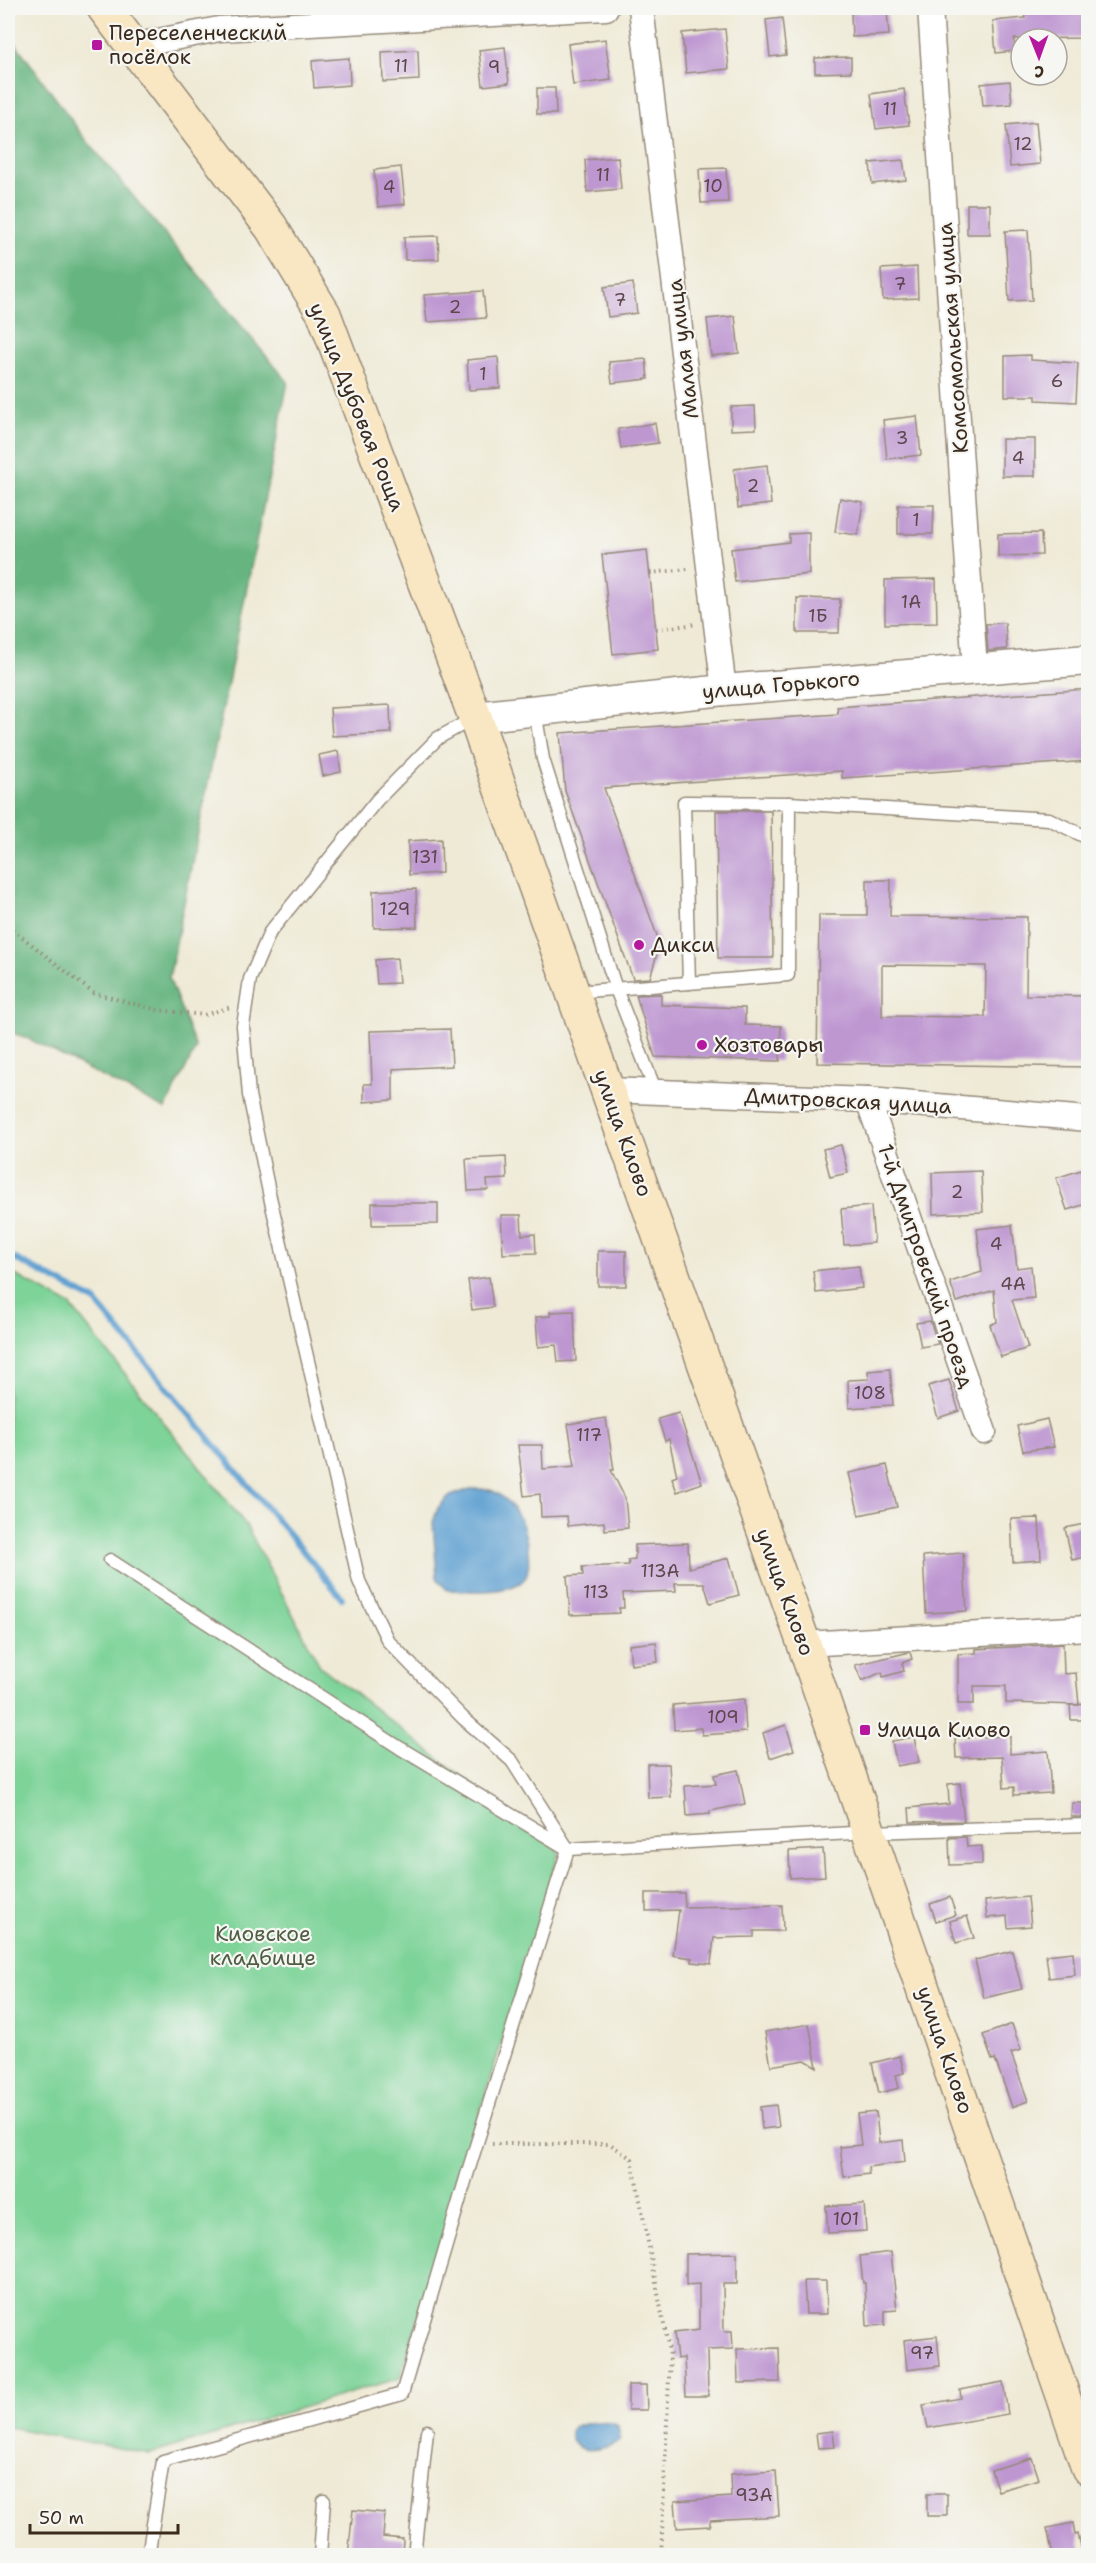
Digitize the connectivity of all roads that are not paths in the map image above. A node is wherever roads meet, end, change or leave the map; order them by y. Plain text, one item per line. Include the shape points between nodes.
1 (104, 8) edge
2 (606, 8) edge
3 (641, 8) edge
4 (930, 8) edge
5 (133, 46) junction
6 (1089, 660) edge
7 (975, 669) junction
8 (724, 690) junction
9 (535, 711) junction
10 (475, 717) junction
11 (789, 803) junction
12 (1089, 838) edge
13 (688, 983) junction
14 (616, 989) junction
15 (573, 992) junction
16 (608, 1090) junction
17 (656, 1092) junction
18 (868, 1100) junction
19 (1089, 1119) edge
20 (984, 1432) dead end
21 (110, 1560) dead end
22 (1089, 1628) edge
23 (804, 1644) junction
24 (1089, 1825) edge
25 (870, 1832) junction
26 (568, 1849) junction
27 (427, 2431) dead end
28 (1089, 2468) edge
29 (324, 2501) dead end
30 (148, 2556) edge
31 (320, 2556) edge
32 (414, 2556) edge

1 - 5 main road, улица Дубовая Роща
2 - 5 street via 219,29
3 - 8 street, Малая улица
4 - 7 street, Комсомольская улица
5 - 10 main road, улица Дубовая Роща via 271,227 324,314
6 - 7 street, улица Горького
7 - 8 street, улица Горького
8 - 9 street, улица Горького
9 - 10 street, улица Горького
9 - 14 lane via 543,759
10 - 15 main road, улица Киово
10 - 26 lane via 438,738 377,800 270,932 250,979 243,1026 249,1095 270,1197 359,1581 388,1641 463,1718 512,1761
11 - 12 lane via 1049,819
11 - 13 lane via 788,975
11 - 13 lane via 684,802
13 - 14 lane
14 - 15 lane
14 - 17 lane
15 - 16 main road, улица Киово
16 - 17 street, Дмитровская улица
16 - 23 main road, улица Киово
17 - 18 street, Дмитровская улица
18 - 19 street, Дмитровская улица
18 - 20 street, 1-й Дмитровский проезд
21 - 26 lane via 400,1748
22 - 23 street
23 - 25 main road, улица Киово
24 - 25 lane
25 - 26 lane
25 - 28 main road, улица Киово
26 - 30 lane via 402,2394 163,2461
27 - 32 lane
29 - 31 lane

